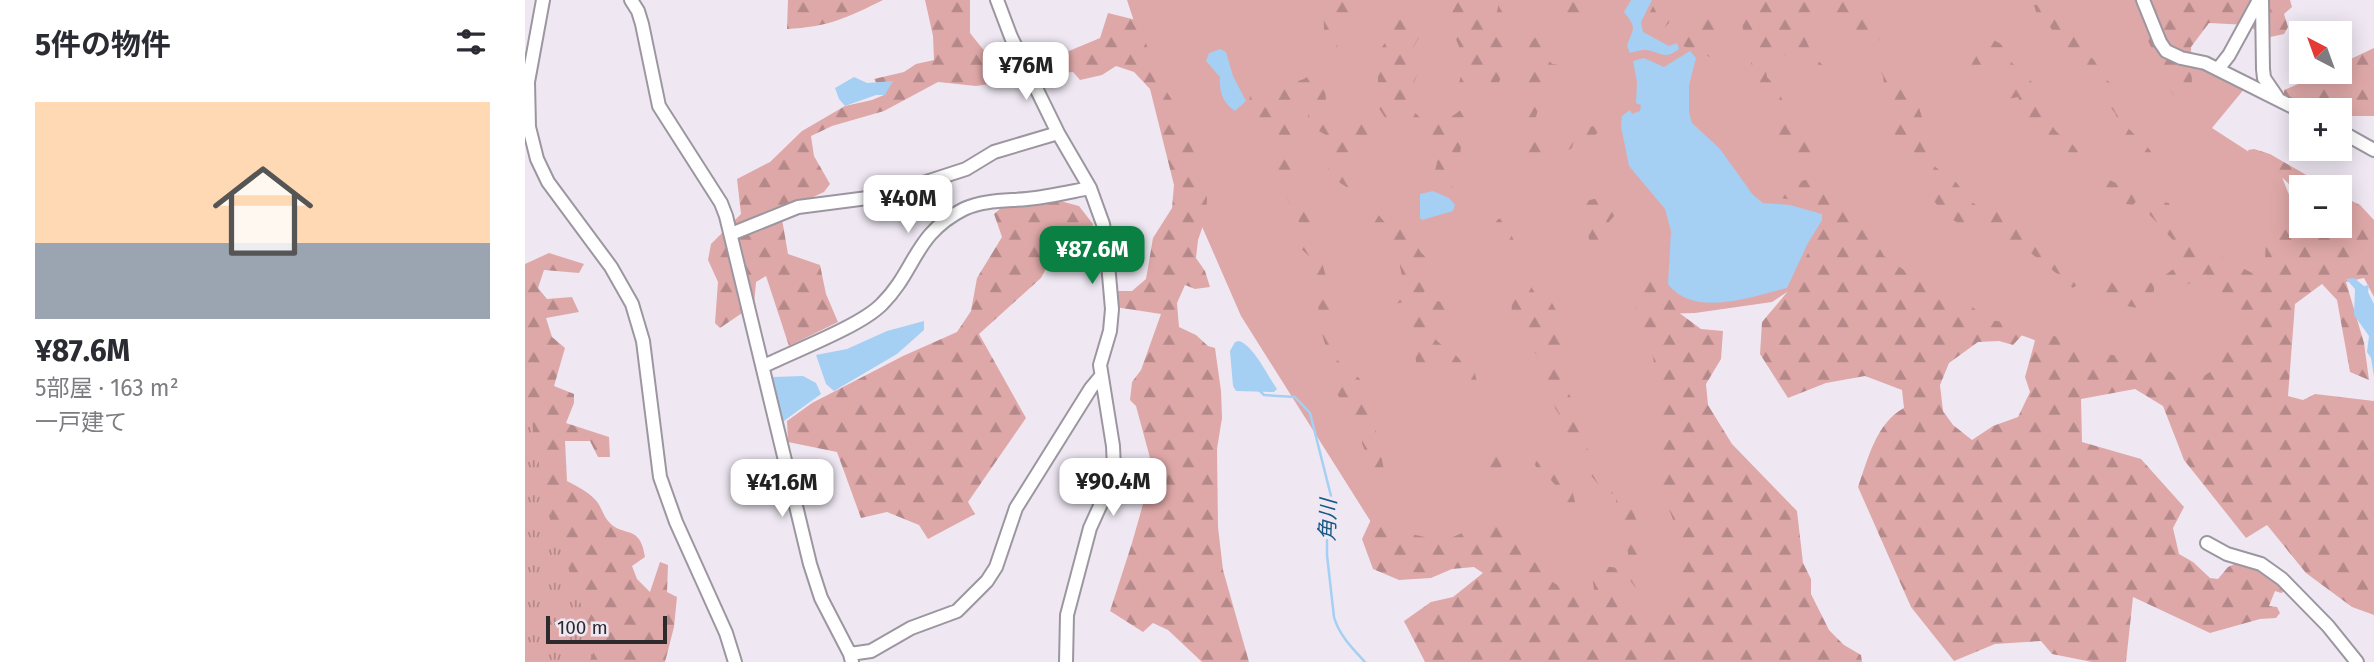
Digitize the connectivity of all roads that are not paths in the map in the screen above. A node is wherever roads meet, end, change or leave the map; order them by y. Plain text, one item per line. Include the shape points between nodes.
1 (543, 0) edge
2 (631, 0) edge
3 (997, 0) edge
4 (2143, 0) edge
5 (2261, 0) edge
6 (2218, 69) junction
7 (2277, 98) junction
8 (2289, 104) edge
9 (527, 127) edge
10 (1058, 133) junction
11 (2352, 138) edge
12 (2374, 150) edge
13 (1090, 188) junction
14 (731, 234) junction
15 (764, 366) junction
16 (1101, 376) junction
17 (2207, 543) dead end
18 (851, 658) edge
19 (736, 662) edge
20 (1066, 662) edge
21 (2357, 662) edge

1 - 9 street via 529,82
2 - 14 street via 642,24 659,106 721,203
3 - 10 street
4 - 6 street via 2166,51
5 - 6 street
5 - 7 street via 2263,69
6 - 7 street
7 - 8 street
9 - 19 street via 548,182 611,267 632,304 643,341 660,477
10 - 13 street
10 - 14 street via 994,152 966,169 883,196 798,207
11 - 12 street
13 - 15 street via 982,203 955,214 929,234 879,307
13 - 16 street via 1104,233 1112,309
14 - 15 street
15 - 18 street via 810,564 821,598
16 - 18 street via 1016,508 987,581 957,611
16 - 20 street via 1114,468 1090,528 1067,615
17 - 21 street via 2261,564 2282,579

